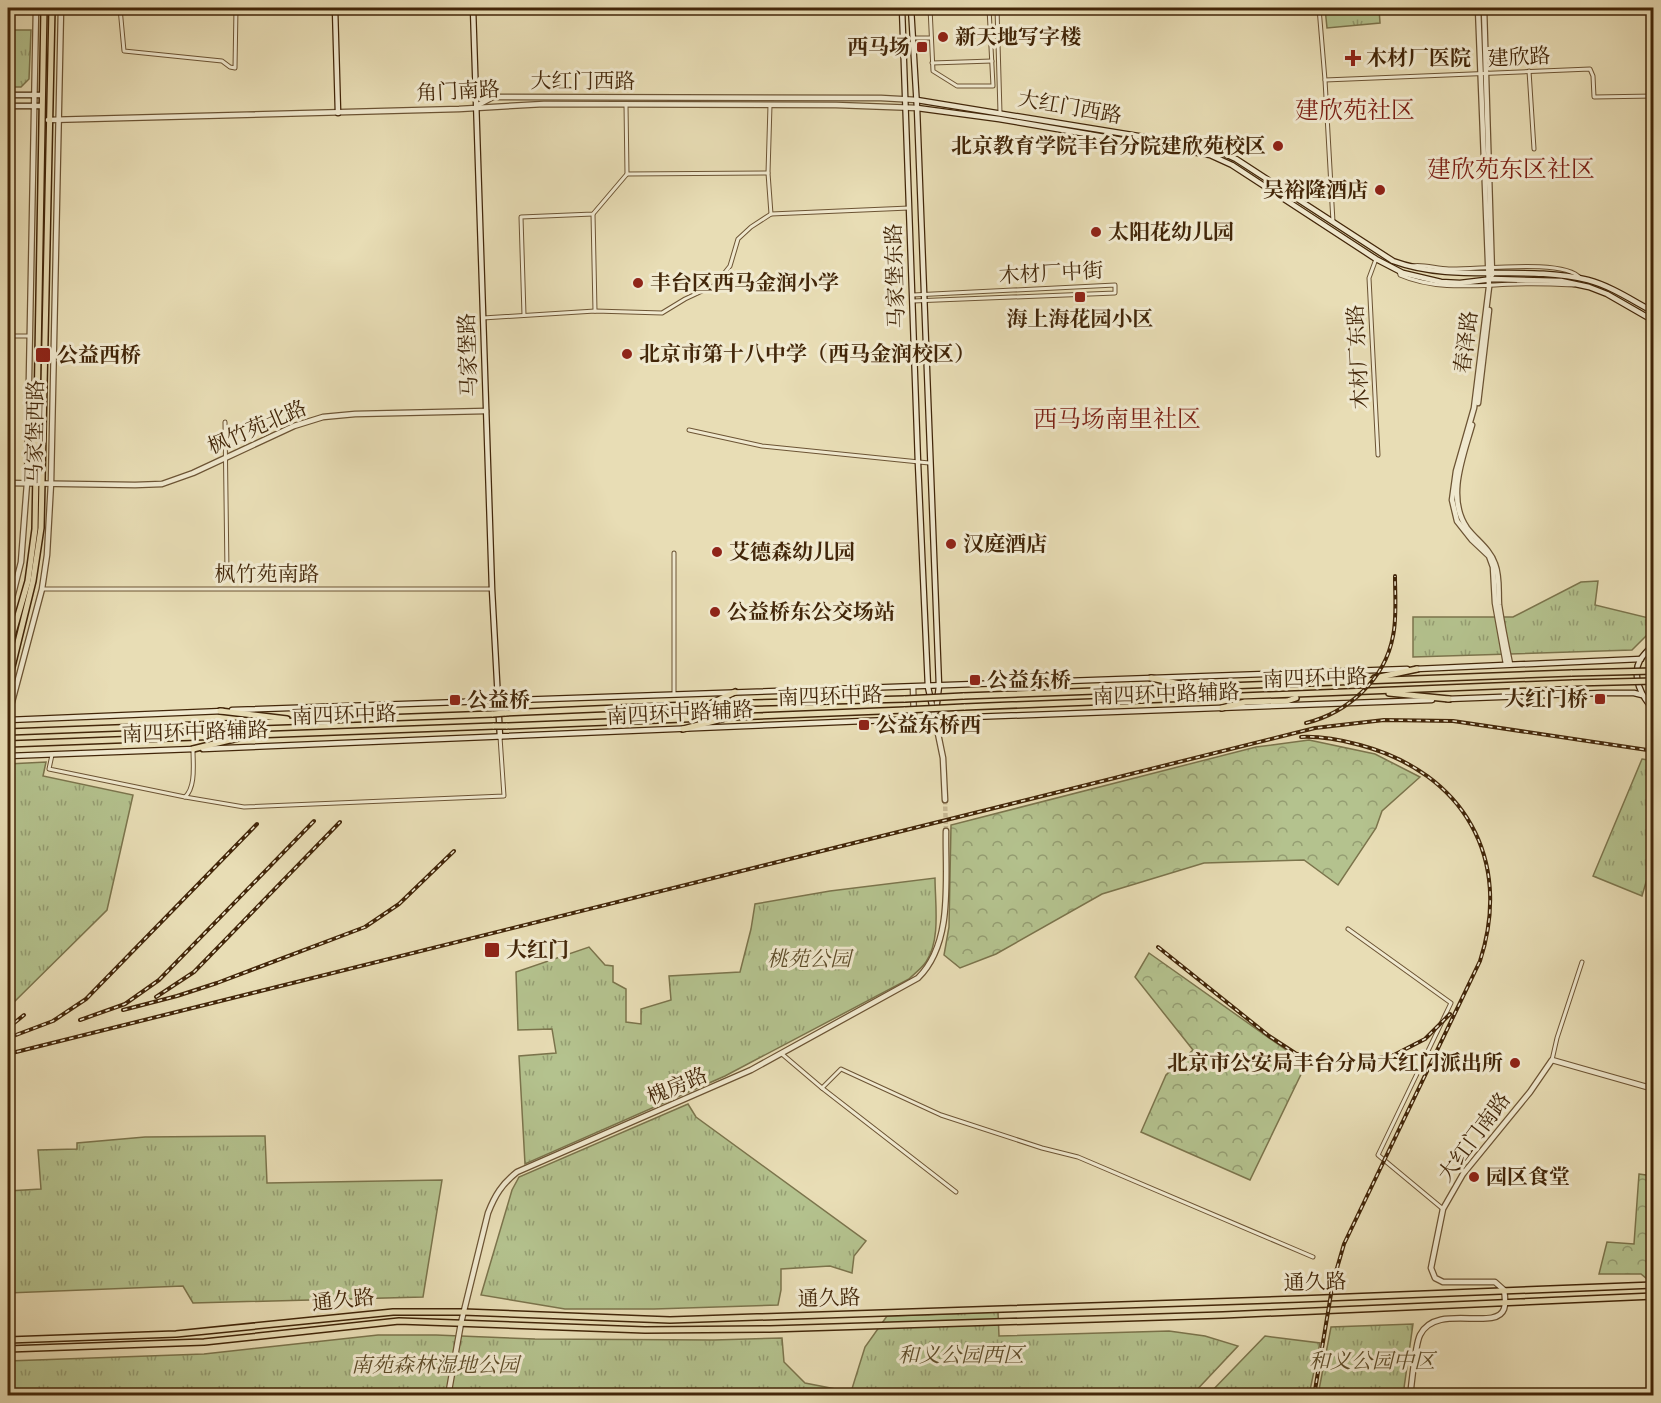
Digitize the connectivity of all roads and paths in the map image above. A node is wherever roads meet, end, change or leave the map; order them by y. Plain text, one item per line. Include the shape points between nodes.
1 (36, 8) edge
2 (44, 8) edge
3 (52, 8) edge
4 (61, 8) edge
5 (120, 8) edge
6 (236, 8) edge
7 (335, 8) edge
8 (473, 8) edge
9 (902, 8) edge
10 (911, 8) edge
11 (930, 8) edge
12 (989, 8) edge
13 (997, 8) edge
14 (1319, 8) edge
15 (1478, 8) edge
16 (1484, 8) edge
17 (989, 13) junction
18 (998, 13) junction
19 (912, 38) junction
20 (931, 38) junction
21 (992, 61) junction
22 (932, 63) junction
23 (1529, 71) junction
24 (1483, 73) junction
25 (1325, 80) junction
26 (8, 95) edge
27 (33, 95) junction
28 (42, 95) junction
29 (1653, 96) edge
30 (906, 98) junction
31 (916, 100) junction
32 (626, 104) junction
33 (770, 104) junction
34 (8, 106) edge
35 (33, 106) junction
36 (41, 106) junction
37 (476, 106) junction
38 (906, 107) junction
39 (917, 108) junction
40 (1000, 112) junction
41 (338, 113) junction
42 (48, 120) junction
43 (59, 120) junction
44 (1534, 149) dead end
45 (768, 173) junction
46 (627, 174) junction
47 (909, 208) junction
48 (593, 214) junction
49 (771, 214) junction
50 (1333, 224) junction
51 (1376, 260) junction
52 (1490, 276) junction
53 (923, 294) junction
54 (913, 295) junction
55 (913, 301) junction
56 (923, 301) junction
57 (596, 311) junction
58 (1653, 312) edge
59 (525, 315) junction
60 (483, 318) junction
61 (1653, 321) edge
62 (8, 336) edge
63 (31, 336) junction
64 (486, 411) junction
65 (225, 422) dead end
66 (689, 430) dead end
67 (1378, 454) dead end
68 (224, 458) junction
69 (918, 463) junction
70 (929, 463) junction
71 (8, 483) edge
72 (27, 483) junction
73 (40, 483) junction
74 (51, 483) junction
75 (674, 553) dead end
76 (228, 572) dead end
77 (42, 589) junction
78 (492, 589) junction
79 (8, 615) edge
80 (1653, 644) edge
81 (8, 650) edge
82 (1641, 659) junction
83 (1508, 664) junction
84 (1418, 669) junction
85 (1653, 671) edge
86 (1151, 678) junction
87 (1360, 681) junction
88 (1653, 681) edge
89 (8, 683) edge
90 (939, 686) junction
91 (913, 687) junction
92 (928, 687) junction
93 (1196, 688) junction
94 (735, 692) junction
95 (1382, 692) junction
96 (674, 694) junction
97 (1307, 695) junction
98 (1642, 695) junction
99 (1449, 699) junction
100 (498, 702) junction
101 (711, 704) junction
102 (8, 707) edge
103 (1222, 708) junction
104 (1653, 710) edge
105 (220, 711) junction
106 (735, 716) junction
107 (935, 719) junction
108 (8, 720) edge
109 (914, 720) junction
110 (303, 721) junction
111 (683, 729) junction
112 (8, 732) edge
113 (249, 735) junction
114 (500, 737) junction
115 (8, 744) edge
116 (193, 749) junction
117 (53, 753) junction
118 (8, 756) edge
119 (185, 798) junction
120 (945, 800) tunnel mouth
121 (946, 831) tunnel mouth
122 (1348, 929) dead end
123 (1582, 962) dead end
124 (782, 1054) junction
125 (1552, 1060) junction
126 (822, 1088) junction
127 (1653, 1089) edge
128 (956, 1192) dead end
129 (1443, 1209) junction
130 (1313, 1257) dead end
131 (1653, 1285) edge
132 (1504, 1290) junction
133 (1653, 1296) edge
134 (1505, 1302) junction
135 (463, 1312) junction
136 (461, 1323) junction
137 (8, 1340) edge
138 (8, 1349) edge
139 (448, 1395) edge
140 (1410, 1395) edge

1 - 27 main road, 马家堡西路
2 - 28 main road, 马家堡西路
3 - 42 main road, 马家堡西路
4 - 43 main road, 马家堡西路
5 - 6 street via 124,51 222,61 235,68
7 - 41 main road
8 - 37 main road, 马家堡路
9 - 30 main road, 马家堡东路
10 - 19 main road, 马家堡东路
11 - 20 street
12 - 17 street
13 - 18 street
14 - 25 street
15 - 24 main road, 春泽路
16 - 24 main road, 春泽路
17 - 18 street
17 - 21 street
18 - 40 street
19 - 20 street
19 - 31 main road, 马家堡东路
20 - 22 street
21 - 22 street
21 - 22 street via 993,86 957,86 933,72
23 - 24 street, 建欣路
23 - 29 street, 建欣路 via 1590,69 1594,97
23 - 44 street
24 - 25 street, 建欣路
24 - 52 main road, 春泽路
25 - 50 street
26 - 27 main road
27 - 28 main road
27 - 35 main road, 马家堡西路
28 - 36 main road, 马家堡西路
30 - 31 main road, 大红门西路
30 - 37 main road, 大红门西路 via 493,97
30 - 38 main road, 马家堡东路
31 - 39 main road, 马家堡东路
31 - 40 main road, 大红门西路
32 - 33 main road, 角门南路
32 - 37 main road, 角门南路
32 - 46 street
33 - 38 main road, 角门南路
33 - 45 street
34 - 35 main road
35 - 36 main road
35 - 63 main road, 马家堡西路
36 - 73 main road, 马家堡西路
37 - 41 main road, 角门南路
37 - 60 main road, 马家堡路
38 - 39 main road, 大红门西路
38 - 47 main road, 马家堡东路
39 - 51 main road, 大红门西路 via 1210,155 1232,165
39 - 53 main road, 马家堡东路
40 - 50 main road, 大红门西路 via 1212,148 1236,159
41 - 43 main road, 角门南路
42 - 43 main road, 角门南路
42 - 73 main road, 马家堡西路
43 - 74 main road, 马家堡西路
45 - 46 street
45 - 49 street
46 - 48 street
47 - 49 street
47 - 54 main road, 马家堡东路
48 - 57 street
48 - 59 street via 521,217
49 - 57 street via 738,239 730,266 715,285 662,313
50 - 52 main road, 大红门西路 via 1386,258 1406,266
51 - 52 main road, 大红门西路 via 1399,272 1438,283
51 - 67 street, 木材厂东路 via 1369,278
52 - 58 main road, 大红门西路 via 1580,278 1610,288
52 - 61 main road, 大红门西路 via 1584,286 1607,294
52 - 83 main road, 春泽路 via 1477,409 1459,471 1456,500 1461,519 1491,553 1496,566
53 - 54 street
53 - 56 main road, 马家堡东路
53 - 56 street, 木材厂中街 via 1115,285 1115,293
54 - 55 main road, 马家堡东路
55 - 56 street, 木材厂中街
55 - 69 main road, 马家堡东路
56 - 70 main road, 马家堡东路
57 - 59 street
59 - 60 street
60 - 64 main road, 马家堡路
62 - 63 street
63 - 72 main road, 马家堡西路
64 - 68 main road, 枫竹苑北路 via 323,417
64 - 78 main road, 马家堡路
65 - 68 street
66 - 69 street via 762,446
68 - 74 main road, 枫竹苑北路 via 162,484
68 - 76 street
69 - 70 street
69 - 92 main road, 马家堡东路
70 - 90 main road, 马家堡东路
71 - 72 main road, 枫竹苑北路
72 - 73 main road, 枫竹苑北路
72 - 79 main road, 马家堡西路 via 21,562
73 - 74 main road, 枫竹苑北路
73 - 81 main road, 马家堡西路 via 28,580
73 - 89 main road, 马家堡西路 via 38,555
74 - 77 main road, 马家堡西路
75 - 96 street
77 - 78 street, 枫竹苑南路
77 - 102 main road, 马家堡西路
78 - 100 main road, 马家堡路
80 - 82 main road
82 - 83 main road, 南四环中路辅路
82 - 98 main road via 1638,677
83 - 84 main road, 南四环中路辅路
84 - 86 main road, 南四环中路辅路
84 - 87 main road
85 - 87 main road, 南四环中路, bridge
86 - 90 main road, 南四环中路辅路
86 - 93 main road
87 - 93 main road, 南四环中路
88 - 95 main road, 南四环中路, bridge
90 - 92 main road, 南四环中路辅路
90 - 107 main road, 马家堡东路
91 - 92 main road, 南四环中路辅路
91 - 94 main road, 南四环中路辅路
91 - 109 main road
92 - 107 main road, 马家堡东路
93 - 101 main road, 南四环中路, bridge
94 - 96 main road, 南四环中路辅路
94 - 101 main road
95 - 97 main road, 南四环中路
95 - 99 main road
96 - 100 main road, 南四环中路辅路
97 - 103 main road
97 - 106 main road, 南四环中路, bridge
98 - 99 main road, 南四环中路辅路
98 - 104 main road
99 - 103 main road, 南四环中路辅路
100 - 105 main road, 南四环中路辅路
100 - 114 main road, 马家堡路
101 - 110 main road, 南四环中路, bridge
103 - 107 main road, 南四环中路辅路
105 - 108 main road, 南四环中路辅路
105 - 110 main road
106 - 111 main road
106 - 113 main road, 南四环中路, bridge
107 - 109 main road, 南四环中路辅路
107 - 120 main road via 943,758
109 - 111 main road, 南四环中路辅路
110 - 112 main road, 南四环中路
111 - 114 main road, 南四环中路辅路
113 - 115 main road, 南四环中路
113 - 116 main road
114 - 116 main road, 南四环中路辅路
114 - 119 street via 504,796 244,807
116 - 117 main road, 南四环中路辅路
116 - 119 street via 192,782
117 - 118 main road, 南四环中路辅路
117 - 119 street via 49,769
121 - 124 main road, 槐房路 via 944,927 923,973
122 - 129 street via 1451,1003 1378,1155
123 - 125 street
124 - 126 street
124 - 135 main road, 槐房路 via 720,1085 517,1172 504,1182 488,1212
125 - 127 main road
125 - 129 main road, 大红门南路 via 1463,1174
126 - 128 street
126 - 130 street via 841,1069 940,1115 1078,1157
129 - 132 main road, 大红门南路 via 1431,1268 1435,1278 1443,1282 1495,1282
131 - 132 main road, 通久路
132 - 134 main road
132 - 135 main road, 通久路 via 670,1320
133 - 134 main road, 通久路
134 - 136 main road, 通久路 via 770,1329 645,1330
134 - 140 main road via 1502,1314 1492,1318 1437,1319 1428,1325 1419,1335
135 - 136 main road, 槐房路
135 - 137 main road, 通久路 via 393,1312 176,1334
136 - 138 main road, 通久路 via 399,1321 185,1343
136 - 139 main road, 槐房路

